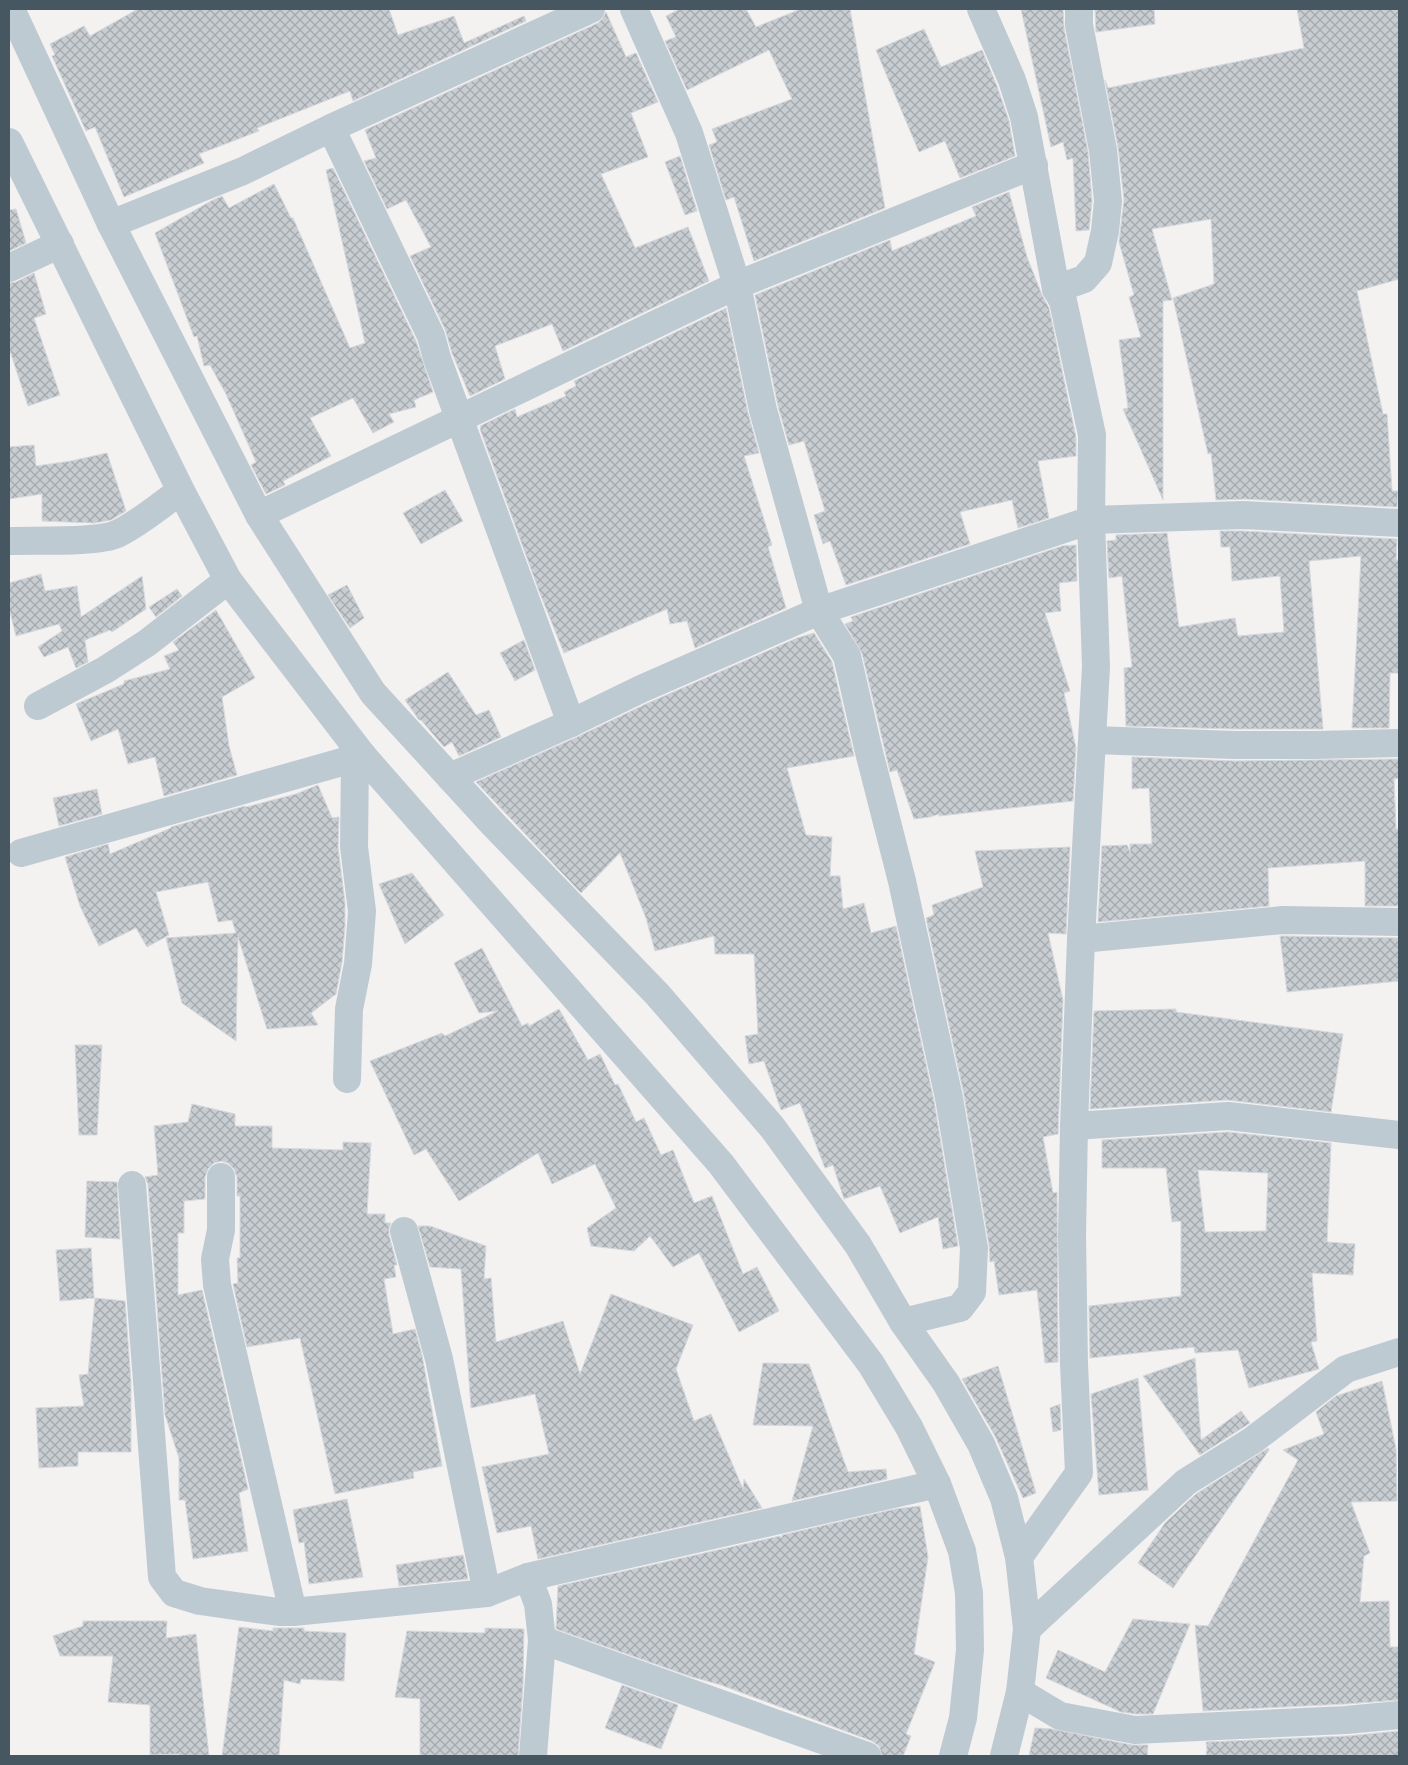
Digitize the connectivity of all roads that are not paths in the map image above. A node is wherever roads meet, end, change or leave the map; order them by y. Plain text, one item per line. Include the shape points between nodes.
1 (11, 9) edge
2 (591, 9) edge
3 (634, 9) edge
4 (981, 9) edge
5 (1079, 9) edge
6 (331, 128) junction
7 (9, 142) edge
8 (1034, 166) junction
9 (111, 224) junction
10 (60, 244) junction
11 (9, 268) edge
12 (737, 285) junction
13 (1056, 288) junction
14 (459, 418) junction
15 (181, 491) junction
16 (259, 515) junction
17 (1091, 520) junction
18 (1399, 523) edge
19 (9, 541) edge
20 (228, 580) junction
21 (819, 611) junction
22 (38, 706) dead end
23 (571, 723) junction
24 (1093, 740) junction
25 (1399, 742) edge
26 (359, 758) junction
27 (450, 777) junction
28 (21, 853) dead end
29 (1399, 922) edge
30 (1081, 939) junction
31 (347, 1079) dead end
32 (1074, 1126) junction
33 (1399, 1135) edge
34 (220, 1177) dead end
35 (132, 1185) dead end
36 (404, 1231) dead end
37 (903, 1322) junction
38 (1399, 1352) edge
39 (937, 1484) junction
40 (1019, 1558) junction
41 (528, 1577) junction
42 (487, 1592) junction
43 (293, 1612) junction
44 (1027, 1629) junction
45 (542, 1640) junction
46 (1020, 1692) junction
47 (1399, 1715) edge
48 (533, 1756) edge
49 (867, 1756) edge
50 (954, 1756) edge
51 (1004, 1756) edge

1 - 9 street
2 - 6 street
3 - 12 street via 689,133
4 - 8 street via 1012,80
5 - 13 street via 1079,25 1103,150 1108,200 1098,263 1084,279
6 - 9 street via 243,171
6 - 14 street via 431,336
7 - 10 street
8 - 12 street
8 - 13 street
9 - 16 street
10 - 11 street
10 - 15 street
12 - 14 street
12 - 21 street via 763,410
13 - 17 street via 1064,301 1092,435
14 - 16 street
14 - 23 street
15 - 19 street via 115,535 91,539
15 - 20 street
16 - 27 street via 373,693
17 - 18 street via 1243,515
17 - 21 street
17 - 24 street via 1096,667
20 - 22 street via 105,670
20 - 26 street
21 - 23 street
21 - 37 street via 846,656 902,881 948,1098 974,1248 972,1292 960,1308
23 - 27 street
24 - 25 street via 1234,745
24 - 30 street
26 - 28 street
26 - 31 street via 354,847 362,911 358,964 349,1009
26 - 39 street via 721,1164 871,1364 909,1426
27 - 37 street via 657,994 772,1127 858,1245
29 - 30 street via 1283,920
30 - 32 street
32 - 33 street via 1228,1116
32 - 40 street via 1072,1246 1079,1473
34 - 43 street via 221,1230 215,1260 217,1285
35 - 43 street via 162,1577 174,1592 200,1601
36 - 42 street via 440,1359
37 - 40 street via 946,1382 981,1444 1004,1498
38 - 44 street via 1346,1369 1252,1440 1186,1482
39 - 41 street
39 - 50 street via 962,1551 969,1593 970,1650 964,1718
40 - 44 street
41 - 42 street
41 - 45 street via 538,1604
42 - 43 street
44 - 46 street
45 - 48 street
45 - 49 street
46 - 47 street via 1060,1716 1134,1730
46 - 51 street

